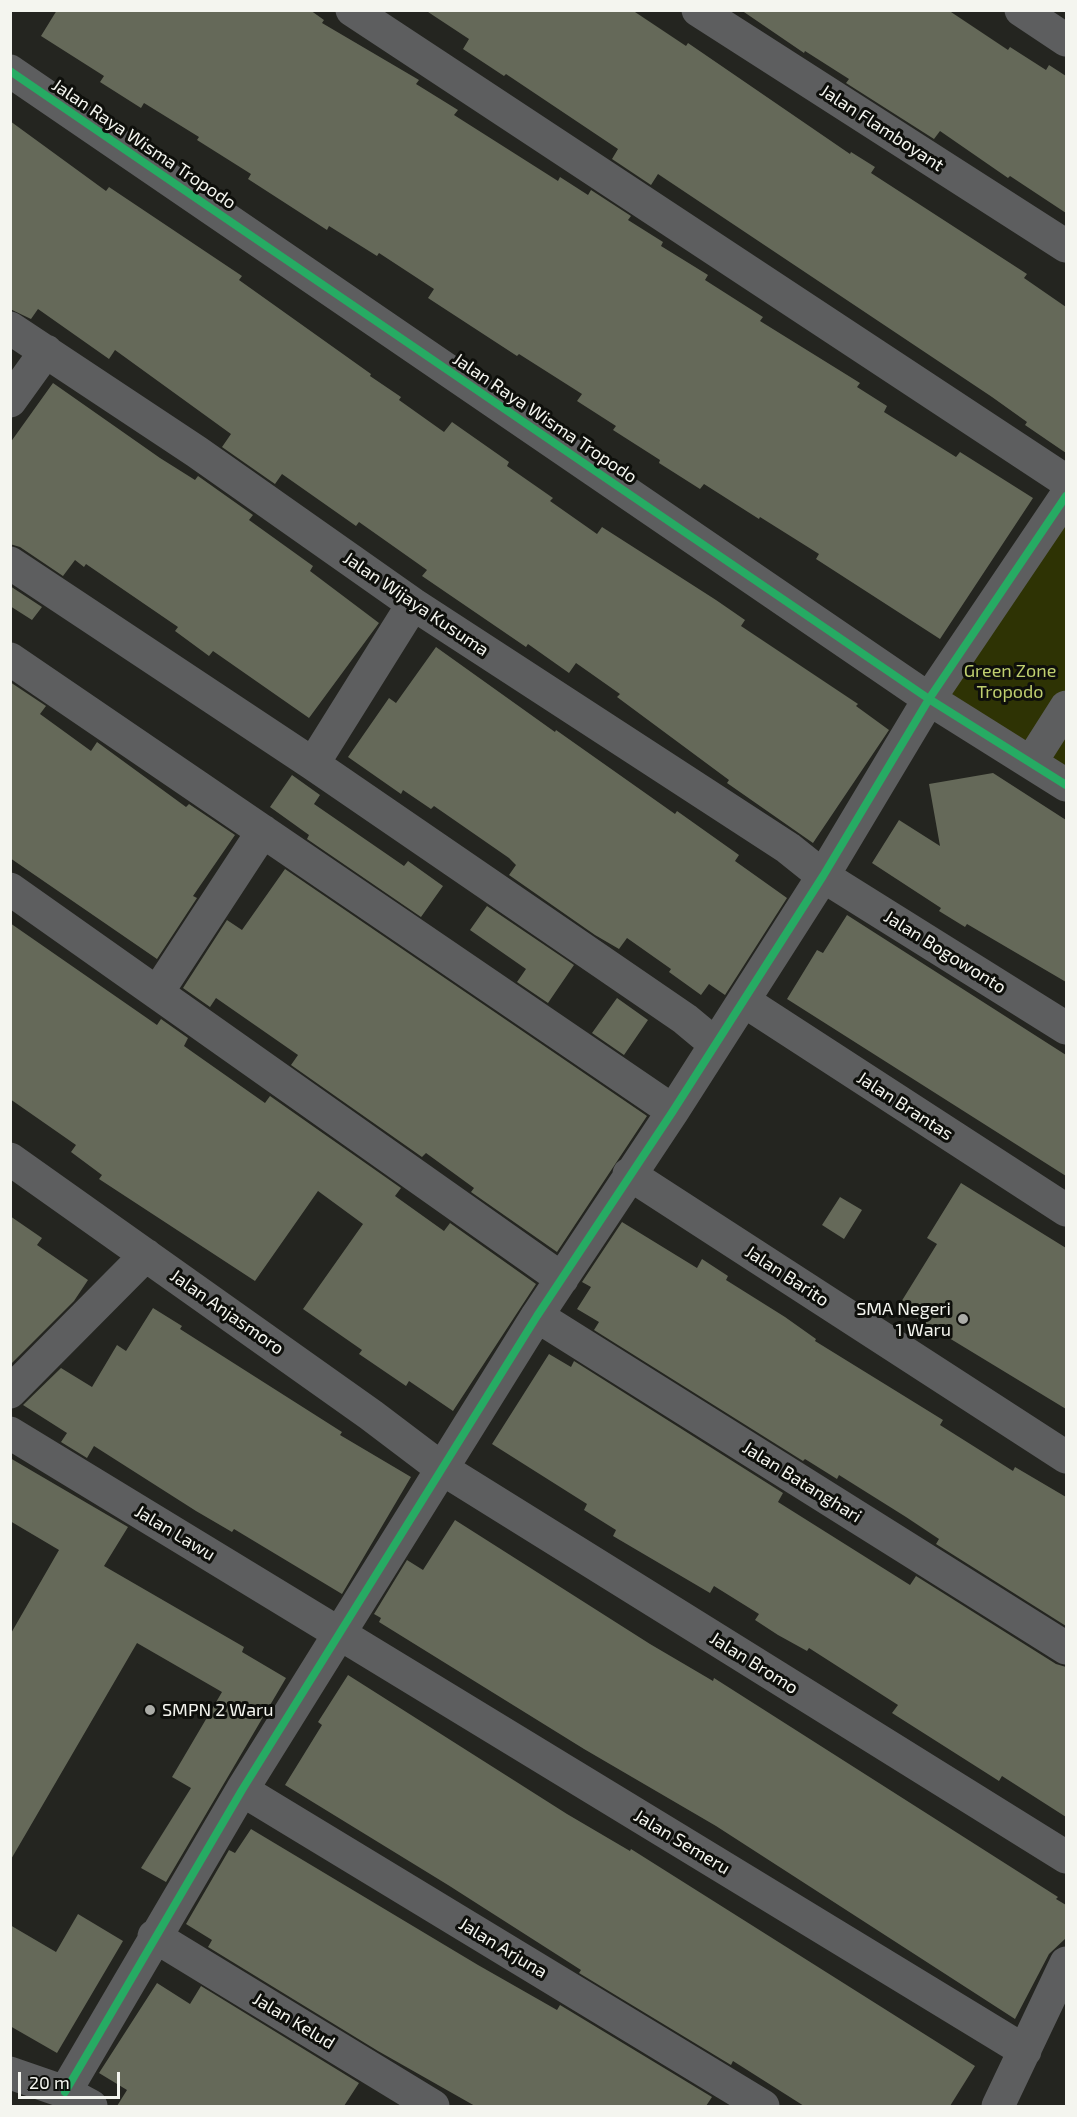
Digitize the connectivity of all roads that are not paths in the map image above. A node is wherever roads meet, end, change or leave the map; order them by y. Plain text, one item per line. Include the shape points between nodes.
1 (352, 10) edge
2 (698, 10) edge
3 (1021, 10) edge
4 (1066, 40) edge
5 (10, 71) edge
6 (1066, 246) edge
7 (10, 328) edge
8 (46, 351) junction
9 (10, 402) edge
10 (1066, 481) edge
11 (1066, 496) edge
12 (10, 562) edge
13 (413, 604) junction
14 (10, 658) edge
15 (929, 699) junction
16 (1066, 707) edge
17 (1031, 762) junction
18 (313, 764) junction
19 (1066, 785) edge
20 (263, 831) junction
21 (823, 876) junction
22 (10, 890) edge
23 (157, 993) junction
24 (744, 1001) junction
25 (1066, 1028) edge
26 (715, 1044) junction
27 (673, 1111) junction
28 (10, 1159) edge
29 (629, 1174) junction
30 (1066, 1210) edge
31 (146, 1256) junction
32 (562, 1279) junction
33 (537, 1316) junction
34 (10, 1392) edge
35 (10, 1433) edge
36 (1066, 1456) edge
37 (441, 1468) junction
38 (340, 1633) junction
39 (1066, 1648) edge
40 (242, 1790) junction
41 (1066, 1857) edge
42 (154, 1936) junction
43 (1066, 1963) edge
44 (1024, 2050) junction
45 (10, 2073) edge
46 (78, 2099) edge
47 (433, 2106) edge
48 (763, 2106) edge
49 (998, 2106) edge

1 - 10 street
2 - 6 street, Jalan Flamboyant
3 - 4 street
5 - 15 street, Jalan Raya Wisma Tropodo
7 - 8 street, Jalan Wijaya Kusuma
8 - 9 street
8 - 13 street, Jalan Wijaya Kusuma
11 - 15 street
12 - 18 street
13 - 18 street
13 - 21 street, Jalan Wijaya Kusuma via 788,848
14 - 20 street
15 - 17 street, Jalan Raya Wisma Tropodo
15 - 21 street
16 - 17 street
17 - 19 street, Jalan Raya Wisma Tropodo
18 - 26 street via 685,1019
20 - 23 street
20 - 27 street
21 - 24 street
21 - 25 street, Jalan Bogowonto
22 - 23 street
23 - 32 street
24 - 26 street
24 - 30 street, Jalan Brantas
26 - 27 street
27 - 29 street
28 - 31 street, Jalan Anjasmoro
29 - 32 street
29 - 36 street, Jalan Barito
31 - 34 street
31 - 37 street, Jalan Anjasmoro via 371,1414
32 - 33 street
33 - 37 street
33 - 39 street, Jalan Batanghari
35 - 38 street, Jalan Lawu
37 - 38 street
37 - 41 street, Jalan Bromo
38 - 40 street
38 - 44 street, Jalan Semeru
40 - 42 street
40 - 48 street, Jalan Arjuna
42 - 46 street
42 - 47 street, Jalan Kelud
43 - 44 street
44 - 49 street
45 - 46 street

